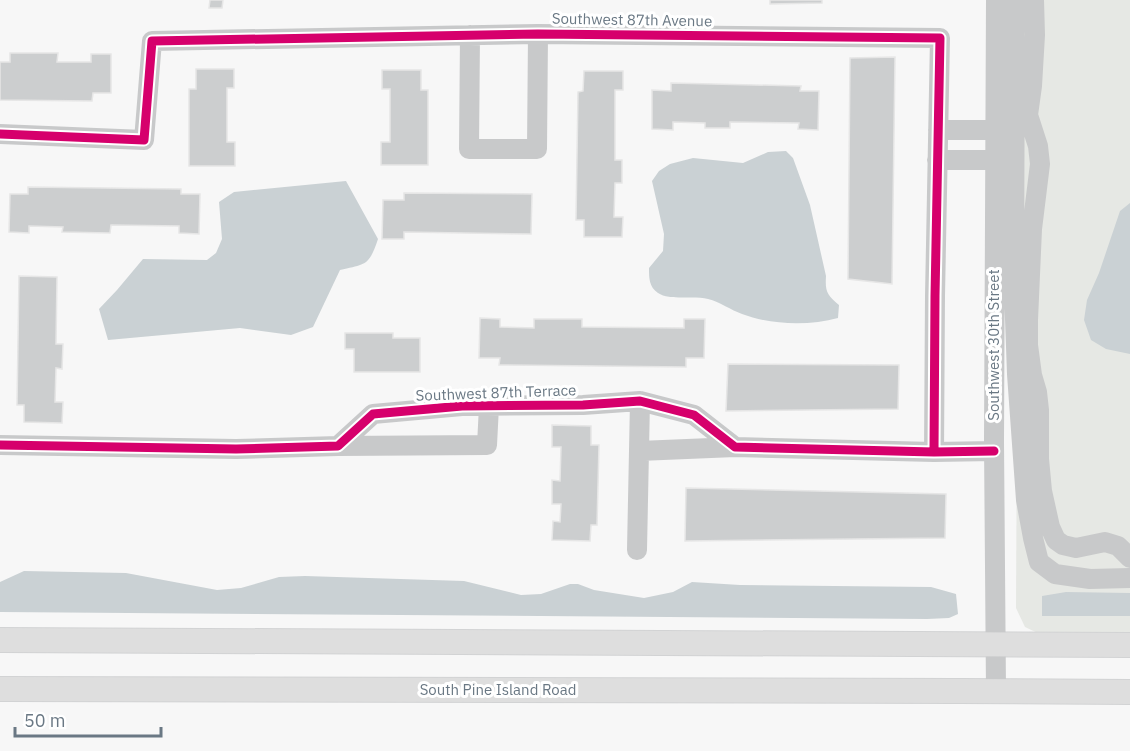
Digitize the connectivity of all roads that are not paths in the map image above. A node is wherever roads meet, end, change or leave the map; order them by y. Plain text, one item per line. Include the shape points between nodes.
1 (996, 0) edge
2 (1015, 0) edge
3 (1034, 0) edge
4 (538, 34) junction
5 (470, 35) junction
6 (938, 130) junction
7 (995, 130) junction
8 (0, 134) edge
9 (937, 160) junction
10 (995, 160) junction
11 (640, 401) junction
12 (489, 406) junction
13 (0, 445) edge
14 (338, 446) junction
15 (735, 447) junction
16 (994, 450) junction
17 (639, 451) junction
18 (934, 452) junction
19 (637, 550) dead end
20 (1130, 558) edge
21 (1130, 578) edge
22 (0, 640) edge
23 (996, 645) junction
24 (1130, 645) edge
25 (0, 689) edge
26 (996, 691) junction
27 (1130, 692) edge

1 - 7 street, Southwest 30th Street
2 - 21 street via 1014,292 1026,500 1033,538 1039,562 1055,574 1090,579
3 - 20 street via 1028,115 1040,165 1032,229 1028,345 1039,410 1042,491 1050,527 1062,545 1076,548 1105,542 1118,546
4 - 5 street, Southwest 87th Avenue
4 - 5 street via 537,149 469,149
4 - 6 street, Southwest 87th Avenue via 940,38
5 - 8 street, Southwest 87th Avenue via 152,41 144,140
6 - 7 street
6 - 9 street, Southwest 87th Avenue
7 - 10 street, Southwest 30th Street
9 - 10 street
9 - 18 street, Southwest 87th Avenue
10 - 16 street, Southwest 30th Street
11 - 12 street, Southwest 87th Terrace
11 - 15 street, Southwest 87th Terrace via 694,415
11 - 17 street
12 - 14 street, Southwest 87th Terrace via 373,414
12 - 14 street via 487,445
13 - 14 street via 236,449
15 - 17 street
15 - 18 street
16 - 18 street
16 - 23 street, Southwest 30th Street
17 - 19 street
22 - 23 main road
23 - 24 main road
23 - 26 street, Southwest 30th Street
25 - 26 main road, South Pine Island Road
26 - 27 main road, South Pine Island Road

